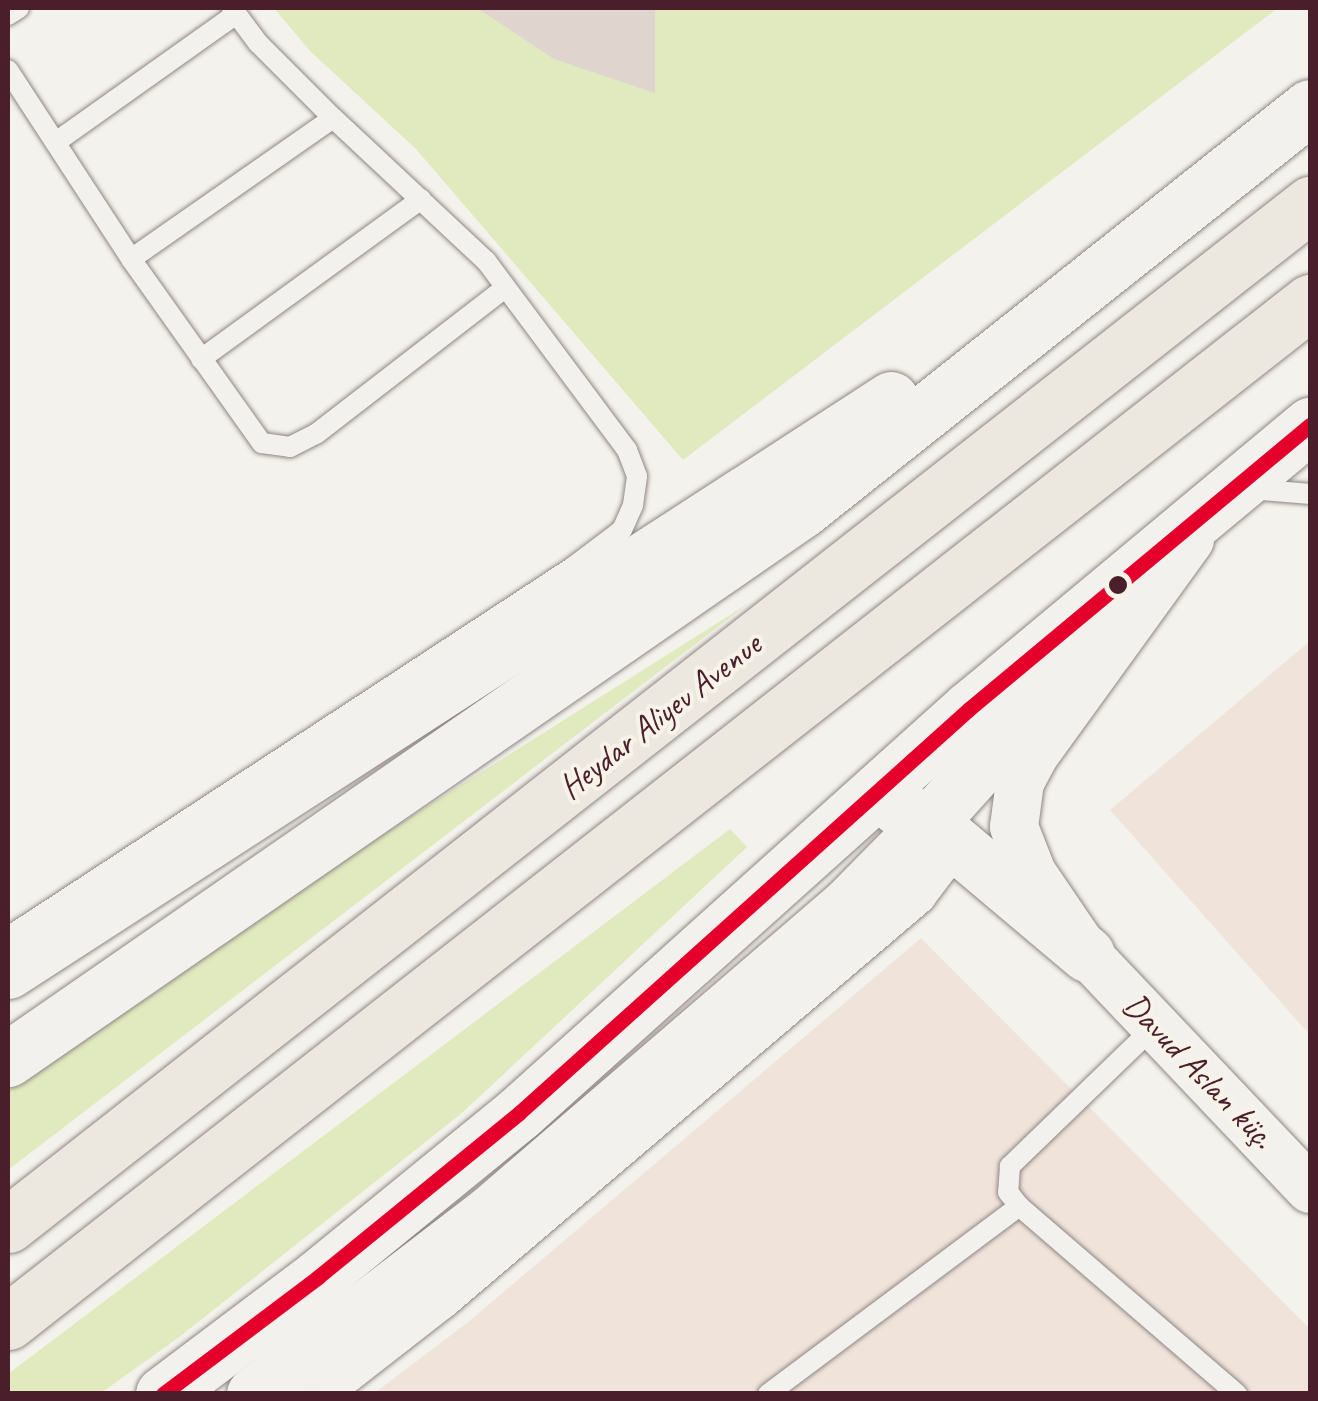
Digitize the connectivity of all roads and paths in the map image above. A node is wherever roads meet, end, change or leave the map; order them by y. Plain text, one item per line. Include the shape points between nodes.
1 (19, 8) edge
2 (234, 10) edge
3 (8, 15) edge
4 (8, 70) edge
5 (1310, 108) edge
6 (333, 118) junction
7 (56, 142) junction
8 (420, 199) junction
9 (1310, 204) edge
10 (1150, 233) junction
11 (131, 259) junction
12 (506, 288) junction
13 (1310, 302) edge
14 (201, 358) junction
15 (1310, 425) edge
16 (1228, 492) junction
17 (1310, 494) edge
18 (930, 822) junction
19 (799, 860) junction
20 (8, 937) edge
21 (1087, 954) junction
22 (8, 971) edge
23 (1155, 1026) junction
24 (8, 1059) edge
25 (1310, 1188) edge
26 (1019, 1206) junction
27 (8, 1225) edge
28 (8, 1322) edge
29 (163, 1394) edge
30 (254, 1394) edge
31 (319, 1394) edge
32 (768, 1394) edge
33 (1236, 1394) edge

1 - 3 lane
2 - 6 lane
2 - 7 lane
4 - 7 lane
5 - 10 main road
6 - 8 lane
6 - 11 lane
7 - 11 lane
8 - 12 lane via 486,260
8 - 14 lane
9 - 27 highway, Heydar Aliyev Avenue
10 - 22 main road
10 - 24 main road via 802,510
11 - 14 lane
12 - 14 lane via 290,447 262,443
12 - 20 lane via 626,450 636,476 622,530
13 - 28 highway
15 - 16 main road
16 - 17 lane
16 - 18 main road
16 - 19 main road
16 - 21 street, Davud Aslan küç. via 1020,782 1014,827 1020,846
18 - 19 main road via 885,806
18 - 21 main road
18 - 30 main road via 849,904 490,1213
18 - 31 street via 938,866 916,895 441,1300
19 - 29 main road via 519,1113
21 - 23 street, Davud Aslan küç.
23 - 25 street, Davud Aslan küç.
23 - 26 lane via 1010,1166 1008,1192
26 - 32 lane
26 - 33 lane

